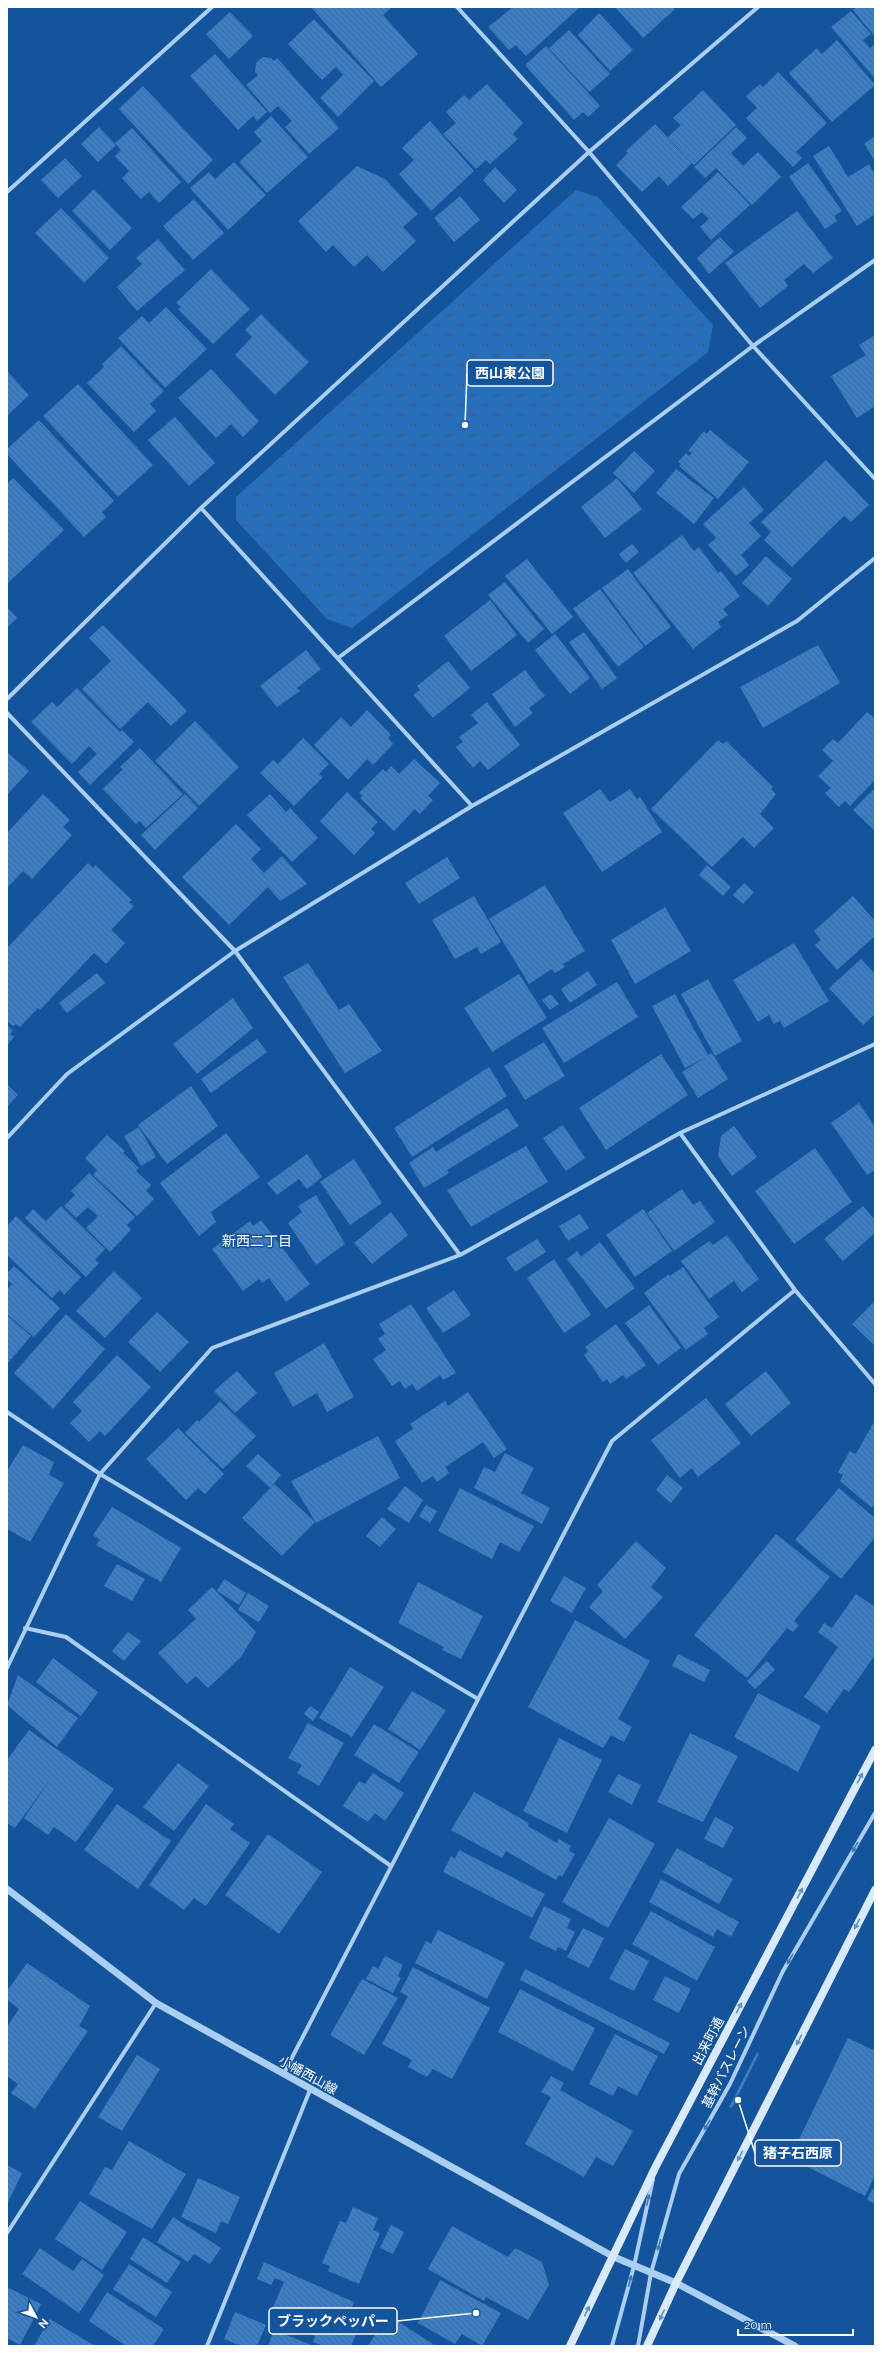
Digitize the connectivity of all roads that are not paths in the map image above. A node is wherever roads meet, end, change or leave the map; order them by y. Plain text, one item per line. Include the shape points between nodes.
1 (212, 7) edge
2 (456, 7) edge
3 (758, 7) edge
4 (588, 152) junction
5 (7, 192) edge
6 (875, 260) edge
7 (753, 346) junction
8 (875, 479) edge
9 (201, 508) junction
10 (875, 558) edge
11 (338, 658) junction
12 (7, 699) edge
13 (7, 713) edge
14 (472, 806) junction
15 (235, 951) junction
16 (875, 1044) edge
17 (680, 1133) junction
18 (7, 1138) edge
19 (460, 1255) junction
20 (795, 1290) junction
21 (875, 1384) edge
22 (7, 1412) edge
23 (100, 1474) junction
24 (25, 1628) junction
25 (7, 1668) edge
26 (478, 1699) junction
27 (875, 1750) edge
28 (875, 1813) edge
29 (391, 1866) junction
30 (7, 1889) edge
31 (875, 1890) edge
32 (156, 2003) junction
33 (283, 2075) junction
34 (310, 2090) junction
35 (656, 2166) junction
36 (7, 2233) edge
37 (614, 2257) junction
38 (634, 2266) junction
39 (651, 2273) junction
40 (676, 2283) junction
41 (207, 2346) edge
42 (570, 2346) edge
43 (612, 2346) edge
44 (638, 2346) edge
45 (647, 2346) edge
46 (795, 2346) edge

1 - 5 street
2 - 4 street
3 - 4 street
4 - 7 street
4 - 9 street
6 - 7 street
7 - 8 street
7 - 11 street
9 - 11 street
9 - 12 street
10 - 14 street via 797,621
11 - 14 street
13 - 15 street
14 - 15 street
15 - 18 street via 67,1074
15 - 19 street
16 - 17 street
17 - 19 street
17 - 20 street
19 - 23 street via 212,1348
20 - 21 street
20 - 26 street via 612,1441
22 - 23 street
23 - 24 street
23 - 26 street
24 - 25 street
24 - 29 street via 66,1637
26 - 29 street
35 -> 27 main road, 出来町通
28 -> 39 street, 基幹バスレーン via 784,1971 730,2084 679,2174
29 - 33 street
30 - 32 street, 小幡西山線
31 -> 40 main road
32 - 33 street, 小幡西山線
32 - 36 street
33 - 34 street, 小幡西山線
34 - 37 street, 小幡西山線
34 - 41 street
35 - 37 main road, 出来町通
38 -> 35 street
37 - 38 street, 小幡西山線
42 -> 37 main road, 出来町通
38 - 39 street, 小幡西山線
43 -> 38 street
39 - 40 street, 小幡西山線
39 - 44 street, 基幹バスレーン
40 -> 45 main road
40 - 46 street, 小幡西山線

